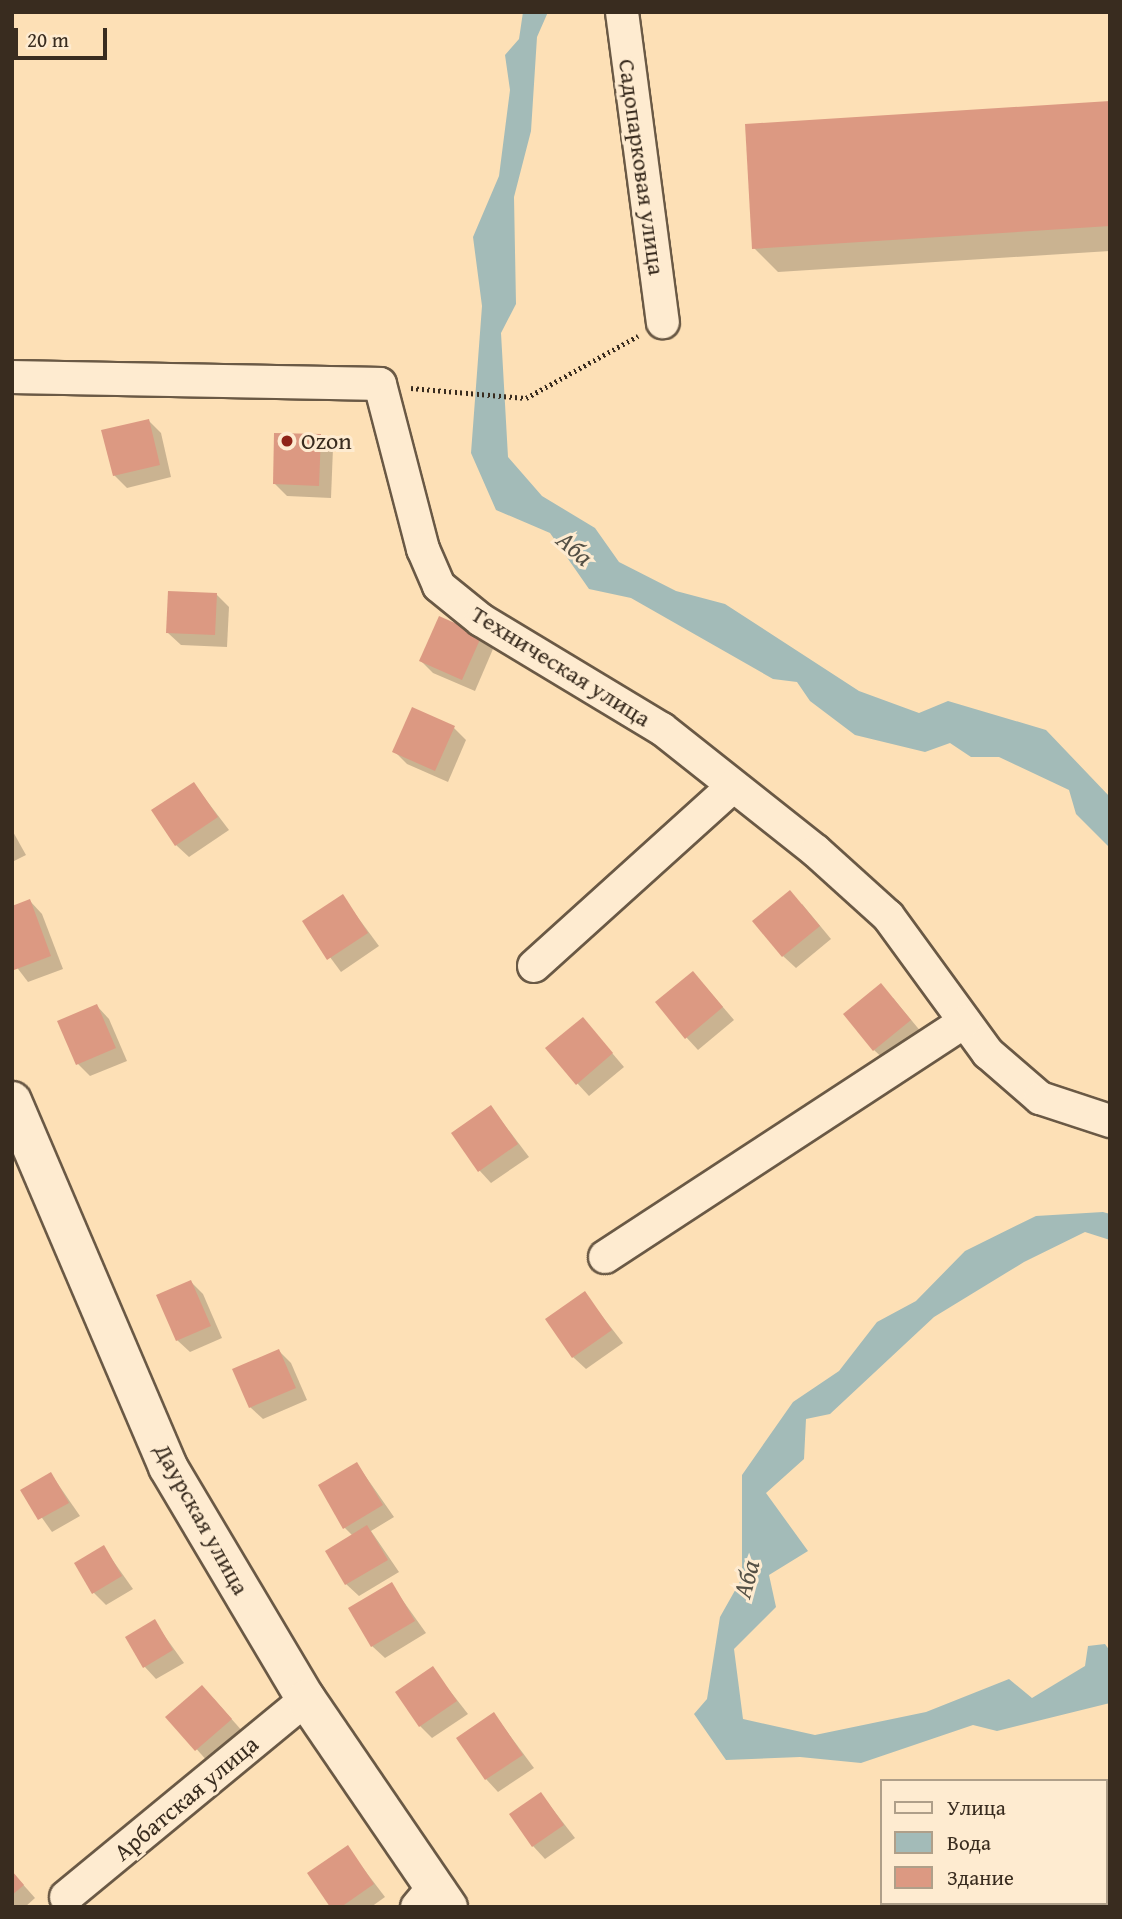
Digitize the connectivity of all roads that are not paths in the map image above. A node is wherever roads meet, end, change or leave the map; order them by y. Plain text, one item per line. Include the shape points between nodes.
1 (622, 12) edge
2 (663, 322) road end
3 (12, 377) edge
4 (733, 786) junction
5 (534, 967) dead end
6 (964, 1022) junction
7 (12, 1101) edge
8 (1110, 1121) edge
9 (605, 1257) dead end
10 (306, 1699) junction
11 (66, 1897) dead end
12 (433, 1900) edge

1 - 2 street, Садопарковая улица
3 - 4 street, Техническая улица via 380,384 423,549 439,586 481,620 662,729
4 - 5 street
4 - 6 street, Техническая улица via 888,916
6 - 8 street, Техническая улица via 988,1053 1040,1097
6 - 9 street
7 - 10 street, Даурская улица via 168,1467
10 - 11 street, Арбатская улица
10 - 12 street, Даурская улица

